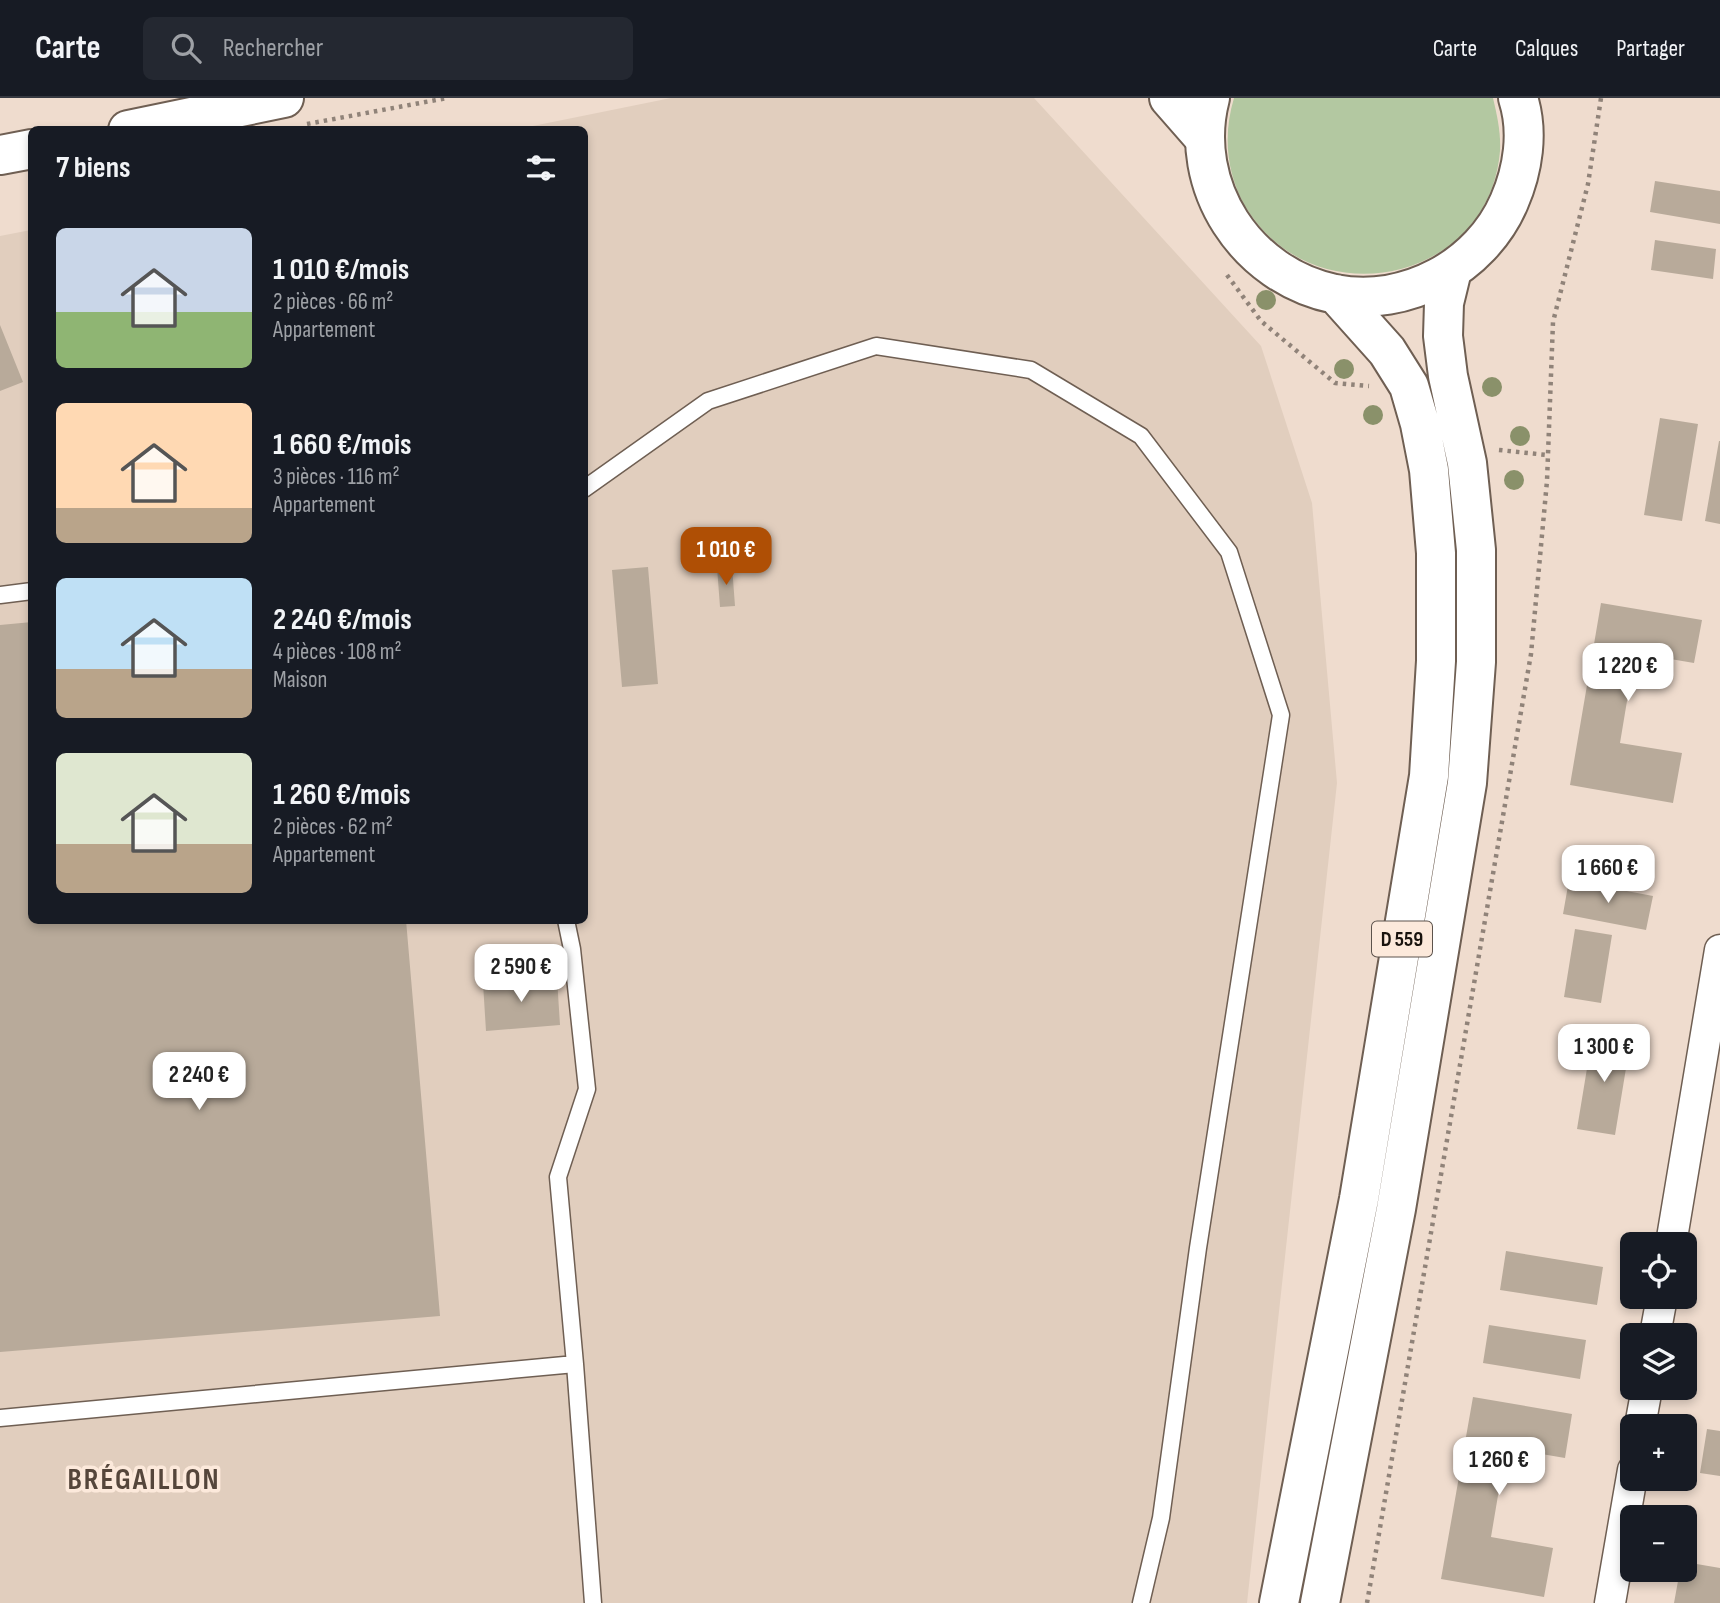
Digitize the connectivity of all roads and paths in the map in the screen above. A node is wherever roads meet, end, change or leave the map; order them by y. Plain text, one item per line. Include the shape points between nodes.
1 (447, 98) edge
2 (1169, 98) edge
3 (1210, 98) edge
4 (1518, 98) edge
5 (1601, 98) edge
6 (293, 111) edge
7 (163, 126) edge
8 (1204, 138) junction
9 (28, 150) edge
10 (0, 155) edge
11 (1452, 271) junction
12 (1336, 294) junction
13 (588, 486) edge
14 (28, 592) edge
15 (0, 595) edge
16 (567, 924) edge
17 (1720, 950) edge
18 (1673, 1232) edge
19 (575, 1364) junction
20 (0, 1418) edge
21 (1630, 1491) edge
22 (593, 1603) edge
23 (1141, 1603) edge
24 (1279, 1603) edge
25 (1320, 1603) edge
26 (1367, 1603) edge
27 (1611, 1603) edge

1 - 6 path
2 - 8 main road
3 - 8 main road
4 - 11 main road via 1524,144 1518,181 1496,226
5 - 26 path via 1588,184 1553,322 1547,481 1531,654
6 - 7 main road
8 - 12 main road via 1209,175 1221,209 1242,240 1269,265 1301,284
9 - 10 main road
11 - 12 main road via 1416,288 1376,296
11 - 25 main road, D 559 via 1444,303 1443,336 1467,463 1476,550 1476,662 1466,783 1396,1209
12 - 24 main road, D 559 via 1387,351 1409,386 1420,424 1436,553 1436,661 1429,776 1359,1199
13 - 23 lane via 708,401 876,346 1031,370 1141,436 1229,552 1280,715 1161,1518
14 - 15 lane
16 - 19 lane via 587,1089 558,1177
17 - 18 street
19 - 20 lane
19 - 22 lane
21 - 27 street

